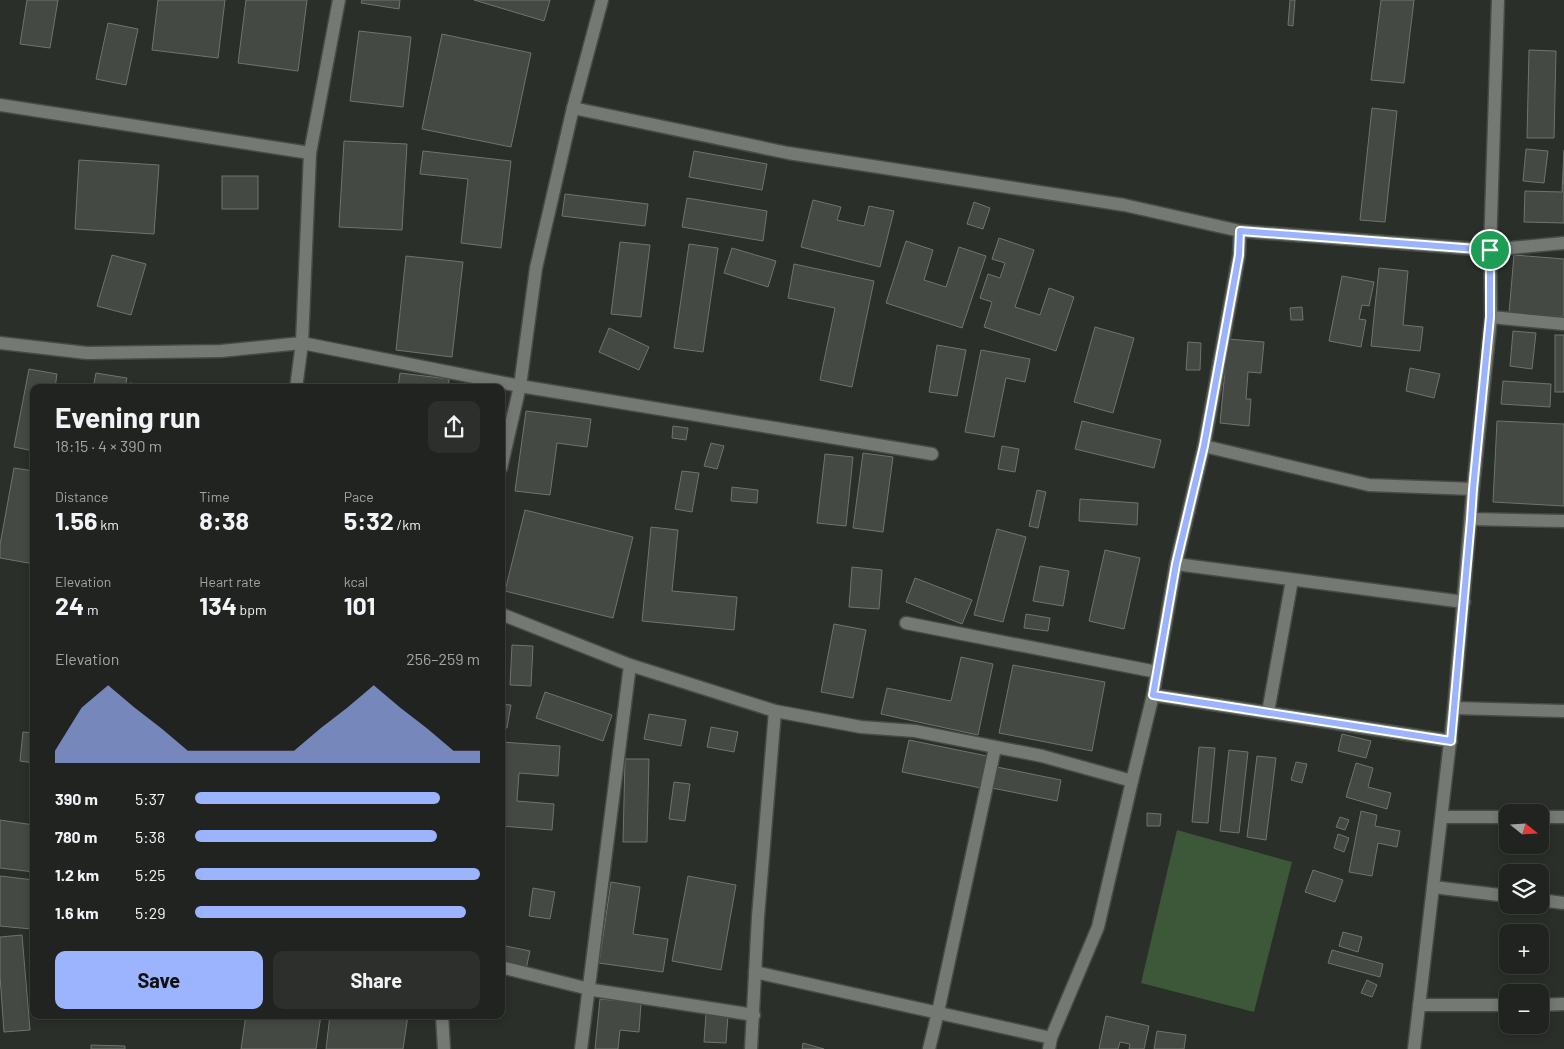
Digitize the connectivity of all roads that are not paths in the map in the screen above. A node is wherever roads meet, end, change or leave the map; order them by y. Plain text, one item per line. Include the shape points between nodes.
1 (339, 0) edge
2 (602, 0) edge
3 (1498, 0) edge
4 (0, 105) edge
5 (573, 108) junction
6 (310, 153) junction
7 (1240, 231) junction
8 (1564, 243) edge
9 (1490, 250) junction
10 (1490, 317) junction
11 (1564, 324) edge
12 (0, 343) edge
13 (302, 343) junction
14 (297, 384) edge
15 (520, 386) junction
16 (1204, 446) junction
17 (505, 451) edge
18 (932, 454) dead end
19 (1473, 489) junction
20 (1471, 519) junction
21 (1564, 521) edge
22 (1176, 564) junction
23 (1292, 580) junction
24 (1464, 602) junction
25 (505, 616) edge
26 (906, 623) dead end
27 (630, 665) junction
28 (1158, 672) junction
29 (1153, 695) junction
30 (1454, 708) junction
31 (775, 711) junction
32 (1564, 711) edge
33 (1268, 712) junction
34 (1451, 741) junction
35 (995, 748) junction
36 (1132, 781) junction
37 (1442, 817) junction
38 (1499, 817) edge
39 (1549, 817) edge
40 (1564, 817) edge
41 (1433, 887) junction
42 (1499, 895) edge
43 (1549, 901) edge
44 (1564, 903) edge
45 (505, 968) edge
46 (755, 972) junction
47 (588, 988) junction
48 (1564, 1004) edge
49 (1419, 1005) junction
50 (1499, 1005) edge
51 (1549, 1005) edge
52 (938, 1012) junction
53 (754, 1015) junction
54 (442, 1019) edge
55 (1050, 1043) edge
56 (444, 1049) edge
57 (581, 1049) edge
58 (751, 1049) edge
59 (929, 1049) edge
60 (1414, 1049) edge

1 - 6 street
2 - 5 street
3 - 9 street
4 - 6 street
5 - 7 street via 788,153 1124,204
5 - 15 street via 536,268
6 - 13 street
7 - 9 street
7 - 16 street via 1239,255
8 - 9 street
9 - 10 street
10 - 11 street
10 - 19 street
12 - 13 street via 87,353 221,351
13 - 14 street
13 - 15 street
15 - 17 street
15 - 18 street
16 - 19 street via 1369,485
16 - 22 street
19 - 20 street
20 - 21 street
20 - 24 street
22 - 23 street
22 - 28 street
23 - 24 street
23 - 33 street
24 - 30 street
25 - 27 street
26 - 28 street
27 - 31 street
27 - 47 street
28 - 29 street
29 - 33 street
29 - 36 street
30 - 32 street
30 - 34 street
31 - 35 street via 861,727 915,731
31 - 46 street
33 - 34 street
34 - 37 street
35 - 36 street via 1042,756
35 - 52 street
36 - 55 street via 1098,927
37 - 38 street
37 - 41 street
39 - 40 street
41 - 42 street
41 - 49 street
43 - 44 street
45 - 47 street
46 - 52 street
46 - 53 street
47 - 53 street
47 - 57 street
48 - 51 street
49 - 50 street
49 - 60 street
52 - 55 street
52 - 59 street
53 - 58 street
54 - 56 street

